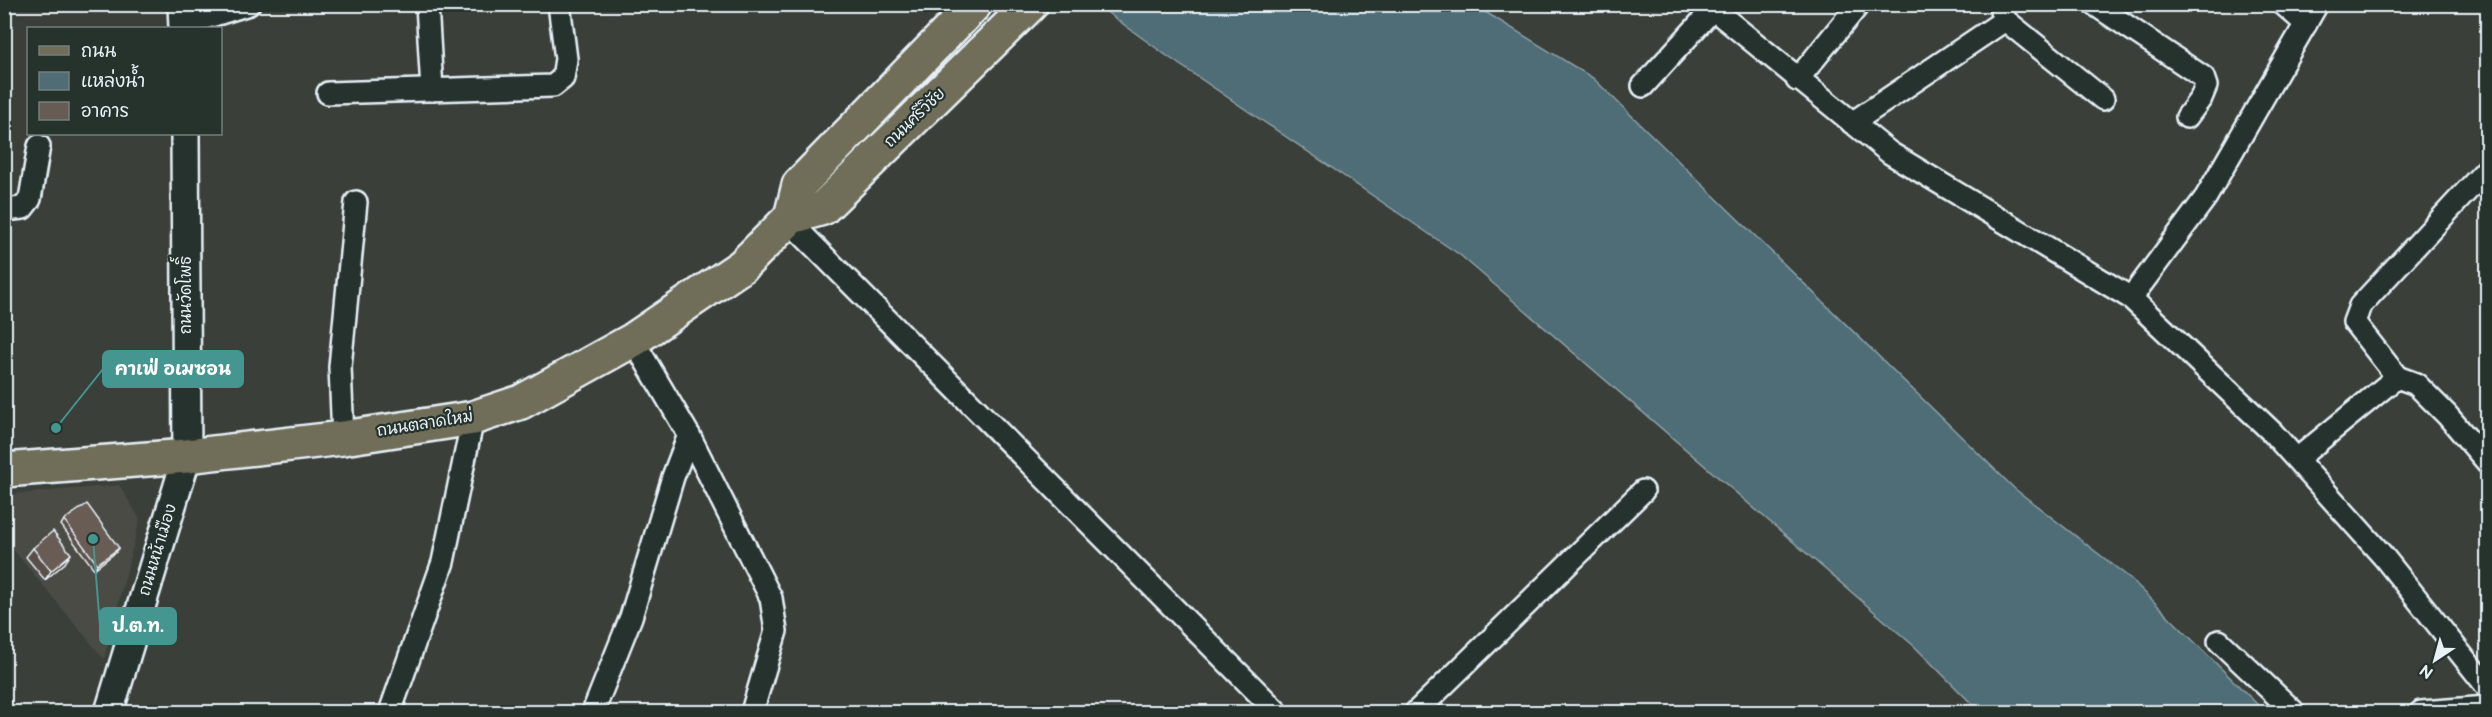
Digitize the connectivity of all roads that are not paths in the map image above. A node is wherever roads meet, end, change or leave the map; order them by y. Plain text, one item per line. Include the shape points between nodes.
1 (249, 4) edge
2 (427, 4) edge
3 (559, 4) edge
4 (1031, 4) edge
5 (1860, 4) edge
6 (2094, 4) edge
7 (2283, 4) edge
8 (2318, 4) edge
9 (973, 7) edge
10 (1715, 7) edge
11 (2005, 12) edge
12 (182, 20) edge
13 (2306, 24) junction
14 (1797, 80) junction
15 (1643, 86) dead end
16 (432, 90) junction
17 (328, 93) dead end
18 (2103, 99) dead end
19 (2187, 117) dead end
20 (1852, 123) junction
21 (185, 135) edge
22 (39, 146) dead end
23 (2487, 168) edge
24 (356, 202) dead end
25 (4, 210) edge
26 (790, 218) junction
27 (2131, 298) junction
28 (633, 340) junction
29 (2397, 377) junction
30 (472, 418) junction
31 (689, 435) junction
32 (343, 438) junction
33 (187, 456) junction
34 (2297, 459) junction
35 (2487, 463) edge
36 (4, 470) edge
37 (1643, 491) dead end
38 (2219, 641) dead end
39 (2484, 704) edge
40 (109, 712) edge
41 (390, 712) edge
42 (593, 712) edge
43 (752, 712) edge
44 (1276, 712) edge
45 (1416, 712) edge
46 (2294, 712) edge
47 (2421, 712) edge

1 - 12 street
2 - 16 street
3 - 16 street via 566,59 563,78 553,86
4 - 26 main road, ถนนศรีวิชัย via 823,208
5 - 14 street
6 - 19 street via 2203,77 2206,86
7 - 13 street
8 - 13 street
9 - 26 main road via 799,184
10 - 14 street
10 - 15 street
11 - 18 street
11 - 20 street
13 - 27 street via 2206,197
14 - 20 street
16 - 17 street
20 - 27 street via 1890,153
21 - 33 street, ถนนวัดโพธิ์
22 - 25 street via 30,199 23,208
23 - 29 street via 2355,314 2354,322
24 - 32 street via 340,367
26 - 28 main road, ถนนตลาดใหม่ via 742,266
26 - 44 street
27 - 34 street
28 - 30 main road, ถนนตลาดใหม่ via 520,402
28 - 31 street
29 - 34 street
29 - 35 street via 2416,384 2447,414
30 - 32 main road, ถนนตลาดใหม่
30 - 41 street via 443,562
31 - 42 street via 631,617
31 - 43 street via 771,598 776,631
32 - 33 main road, ถนนตลาดใหม่
33 - 36 main road, ถนนตลาดใหม่
33 - 40 street, ถนนหน้าเมือง
34 - 39 street via 2383,556
37 - 45 street
38 - 46 street
39 - 47 street

